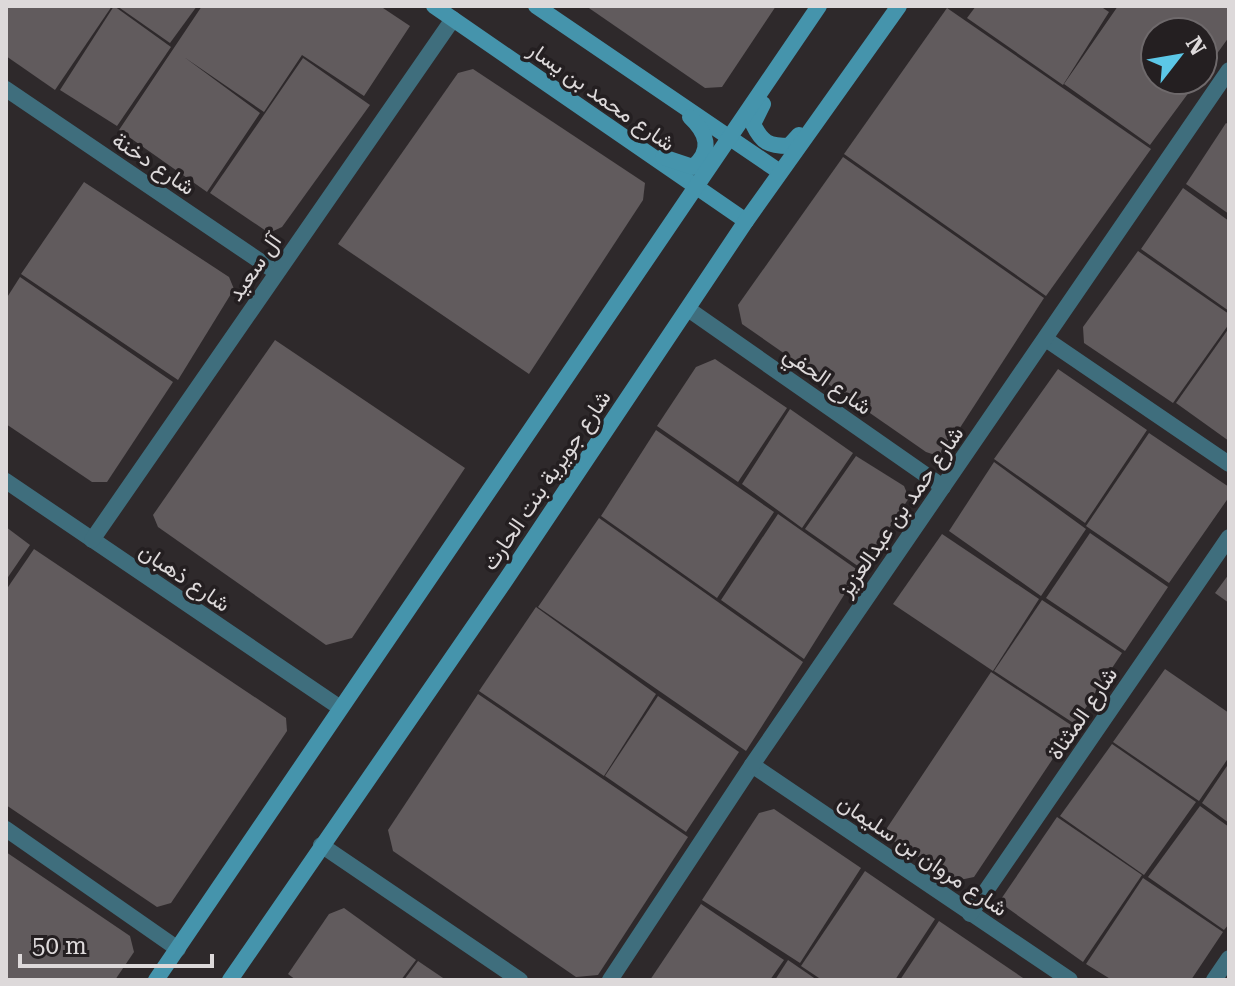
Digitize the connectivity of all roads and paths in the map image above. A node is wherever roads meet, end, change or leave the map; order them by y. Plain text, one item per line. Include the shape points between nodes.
1 (434, 6) edge
2 (536, 6) edge
3 (819, 6) edge
4 (899, 6) edge
5 (453, 19) junction
6 (792, 46) junction
7 (1229, 70) edge
8 (846, 80) junction
9 (6, 89) edge
10 (666, 93) junction
11 (731, 137) junction
12 (632, 143) junction
13 (780, 172) junction
14 (696, 187) junction
15 (746, 221) junction
16 (276, 272) junction
17 (688, 309) junction
18 (1047, 340) junction
19 (1229, 464) edge
20 (6, 481) edge
21 (943, 487) junction
22 (1229, 537) edge
23 (92, 540) junction
24 (339, 707) junction
25 (752, 765) junction
26 (6, 829) edge
27 (321, 845) junction
28 (970, 914) junction
29 (178, 949) junction
30 (1229, 958) edge
31 (156, 980) edge
32 (230, 980) edge
33 (520, 980) edge
34 (610, 980) edge
35 (1070, 980) edge
36 (1214, 980) edge

1 - 5 street, شارع محمد بن يسار
2 - 10 street, شارع محمد بن يسار
3 - 6 street, شارع جويرية بنت الحارث
4 - 8 street, شارع جويرية بنت الحارث
5 - 12 street, شارع محمد بن يسار
5 - 16 street, آل سعيد
6 - 8 street via 753,124 769,146 789,146
6 - 11 street, شارع جويرية بنت الحارث
7 - 18 street, شارع حمد بن عبدالعزيز
8 - 13 street, شارع جويرية بنت الحارث
9 - 16 street, شارع دخنة
10 - 11 street, شارع محمد بن يسار
10 - 12 street via 703,129 703,159 693,167 675,163
11 - 13 street, شارع محمد بن يسار
11 - 14 street, شارع جويرية بنت الحارث
12 - 14 street, شارع محمد بن يسار
13 - 15 street, شارع جويرية بنت الحارث
14 - 15 street, شارع محمد بن يسار
14 - 24 street, شارع جويرية بنت الحارث
15 - 17 street, شارع جويرية بنت الحارث
16 - 23 street, آل سعيد
17 - 21 street, شارع الحفي
17 - 27 street, شارع جويرية بنت الحارث
18 - 19 street
18 - 21 street, شارع حمد بن عبدالعزيز
20 - 23 street, شارع ذهبان
21 - 25 street, شارع حمد بن عبدالعزيز
22 - 28 street, شارع المثناة
23 - 24 street, شارع ذهبان
24 - 29 street, شارع جويرية بنت الحارث
25 - 28 street, شارع مروان بن سليمان
25 - 34 street, شارع حمد بن عبدالعزيز
26 - 29 street
27 - 32 street, شارع جويرية بنت الحارث
27 - 33 street
28 - 35 street, شارع مروان بن سليمان
29 - 31 street, شارع جويرية بنت الحارث
30 - 36 street

